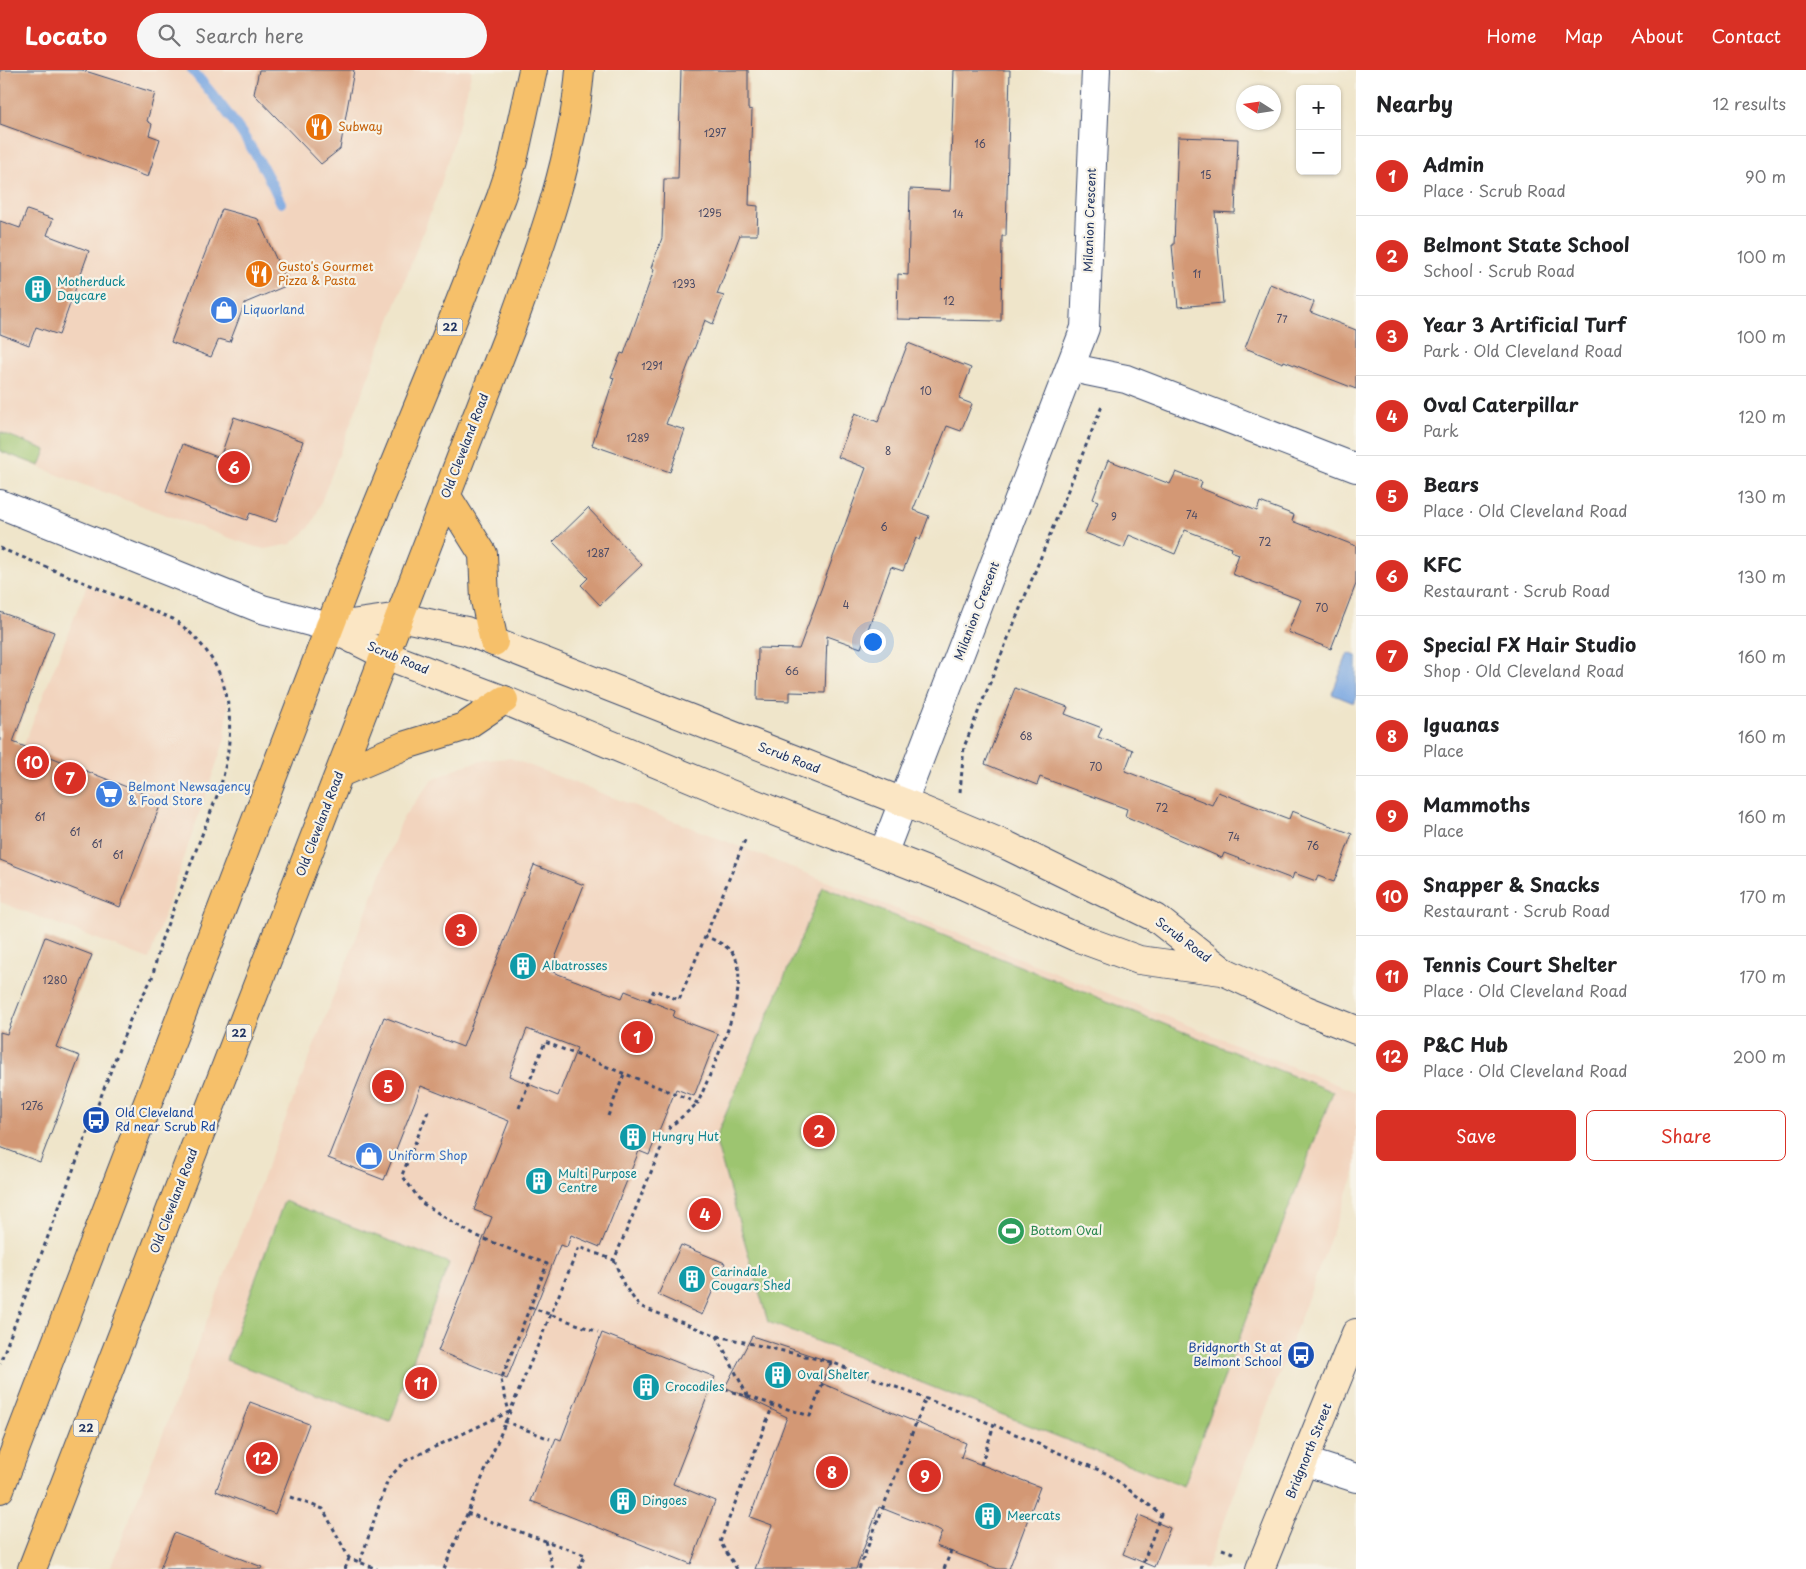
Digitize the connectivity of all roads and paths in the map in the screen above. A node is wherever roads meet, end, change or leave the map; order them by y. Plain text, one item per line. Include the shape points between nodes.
1 (533, 70) edge
2 (580, 70) edge
3 (1096, 70) edge
4 (1072, 368) junction
5 (1104, 402) dead end
6 (1356, 468) edge
7 (446, 495) junction
8 (0, 504) edge
9 (0, 548) edge
10 (400, 617) junction
11 (329, 627) junction
12 (494, 642) junction
13 (385, 654) junction
14 (504, 700) junction
15 (340, 773) junction
16 (959, 798) dead end
17 (903, 802) junction
18 (744, 840) dead end
19 (883, 854) junction
20 (705, 936) junction
21 (1223, 971) junction
22 (650, 1001) dead end
23 (1356, 1030) edge
24 (624, 1074) junction
25 (698, 1103) junction
26 (519, 1108) dead end
27 (429, 1109) dead end
28 (608, 1116) dead end
29 (614, 1260) junction
30 (530, 1306) junction
31 (550, 1314) junction
32 (598, 1332) dead end
33 (1356, 1333) edge
34 (717, 1336) junction
35 (831, 1362) junction
36 (0, 1363) edge
37 (717, 1387) dead end
38 (748, 1397) junction
39 (926, 1400) junction
40 (773, 1405) junction
41 (509, 1412) junction
42 (504, 1421) junction
43 (994, 1425) junction
44 (550, 1439) dead end
45 (1306, 1462) junction
46 (980, 1465) dead end
47 (1356, 1478) edge
48 (0, 1489) edge
49 (290, 1497) dead end
50 (466, 1513) junction
51 (545, 1541) junction
52 (951, 1551) dead end
53 (349, 1558) junction
54 (360, 1562) junction
55 (32, 1569) edge
56 (345, 1569) edge
57 (377, 1569) edge
58 (444, 1569) edge
59 (553, 1569) edge
60 (579, 1569) edge
61 (737, 1569) edge
62 (859, 1569) edge
63 (944, 1569) edge
64 (1141, 1569) edge
65 (1260, 1569) edge

1 - 11 highway, 22 via 515,152 501,197
2 - 7 highway, Old Cleveland Road / 22 via 555,200 511,328
3 - 4 street, Milanion Crescent via 1086,328
4 - 6 street via 1126,379
4 - 17 street, Milanion Crescent
5 - 16 path via 964,747
7 - 10 highway, Old Cleveland Road / 22
7 - 12 highway via 483,554 485,600
8 - 11 street, Scrub Road via 262,609
9 - 36 path via 173,619 187,628 221,675 231,723 220,788 161,941 152,978 130,1020
10 - 11 main road, Scrub Road
10 - 12 main road, Scrub Road via 452,627
10 - 13 highway, Old Cleveland Road / 22
11 - 13 main road, Scrub Road
11 - 48 highway, 22
12 - 17 main road, Scrub Road
13 - 14 main road, Scrub Road
13 - 15 highway, Old Cleveland Road / 22
14 - 15 highway via 464,727 406,745
14 - 19 main road, Scrub Road
15 - 55 highway, Old Cleveland Road / 22
17 - 19 street, Milanion Crescent
17 - 21 main road, Scrub Road via 1008,846 1156,918
18 - 20 path
19 - 21 main road, Scrub Road via 1009,905 1076,937 1140,960
20 - 22 path via 679,1000 654,990
20 - 25 path via 725,945 737,961 739,991 726,1035
21 - 23 main road, Scrub Road
24 - 25 path
24 - 26 path via 545,1042
24 - 28 path
25 - 29 path via 670,1127
27 - 30 path via 402,1175 422,1203 472,1234 546,1264
29 - 31 path via 579,1247
29 - 34 path via 624,1285 639,1306
30 - 31 path
30 - 41 path via 501,1380
31 - 32 path
31 - 41 path
33 - 45 main road, Bridgnorth Street
34 - 35 path
34 - 38 path
35 - 39 path
35 - 40 path via 810,1416
37 - 38 path
38 - 40 path
39 - 43 path
39 - 62 path
40 - 61 path via 720,1542
41 - 42 path
41 - 54 path via 405,1461 388,1479
42 - 44 path
42 - 50 path
43 - 46 path
43 - 64 path via 1108,1474 1161,1514
45 - 47 street
45 - 65 main road, Bridgnorth Street
49 - 53 path via 323,1509
50 - 51 path
50 - 58 path
51 - 59 path
51 - 60 path via 585,1555
52 - 63 path
53 - 54 path
53 - 56 path
54 - 57 path

